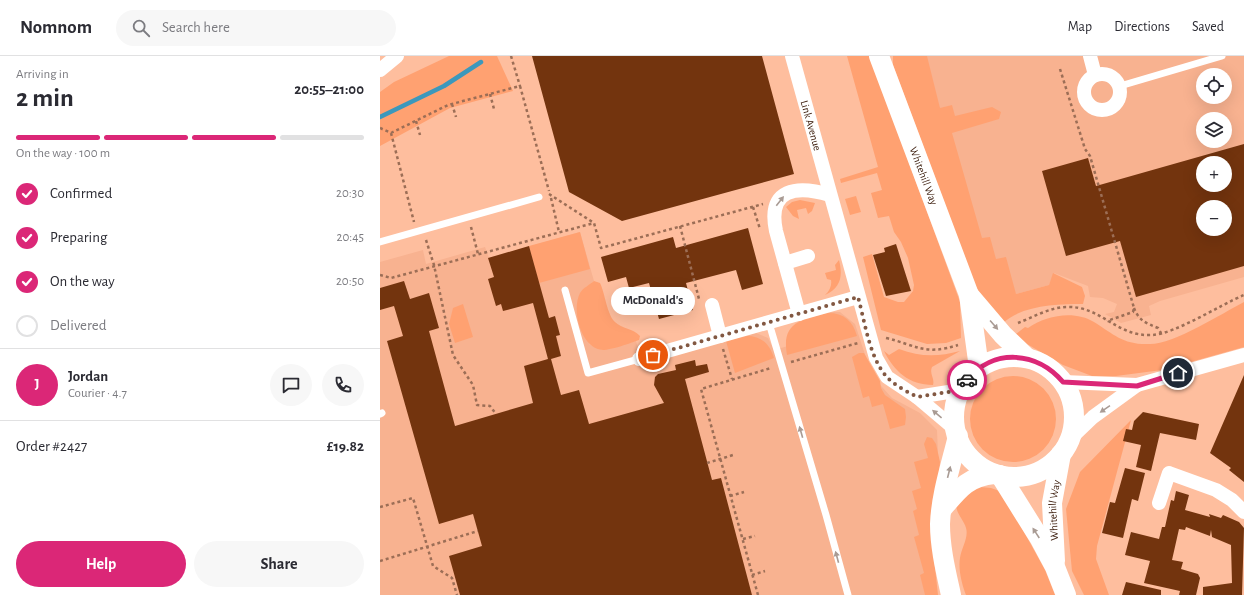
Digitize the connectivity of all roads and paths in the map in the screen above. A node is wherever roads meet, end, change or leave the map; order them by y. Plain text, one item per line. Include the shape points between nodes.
1 (397, 56) edge
2 (511, 56) edge
3 (792, 56) edge
4 (1090, 56) edge
5 (1222, 56) edge
6 (883, 61) edge
7 (1060, 69) dead end
8 (380, 70) edge
9 (1094, 75) junction
10 (520, 86) junction
11 (1120, 86) junction
12 (490, 94) junction
13 (452, 104) junction
14 (494, 109) dead end
15 (456, 117) dead end
16 (416, 121) junction
17 (380, 128) edge
18 (391, 133) junction
19 (420, 135) dead end
20 (550, 194) junction
21 (830, 195) junction
22 (539, 197) joint
23 (779, 200) junction
24 (753, 207) junction
25 (468, 216) junction
26 (594, 223) junction
27 (680, 226) junction
28 (416, 231) junction
29 (559, 232) junction
30 (762, 236) dead end
31 (380, 242) edge
32 (478, 254) junction
33 (808, 256) dead end
34 (785, 263) junction
35 (434, 265) junction
36 (380, 276) edge
37 (565, 290) dead end
38 (969, 295) junction
39 (1244, 295) edge
40 (858, 297) junction
41 (712, 305) joint
42 (1134, 308) junction
43 (799, 314) junction
44 (1107, 321) junction
45 (769, 323) junction
46 (1018, 323) dead end
47 (1161, 333) junction
48 (720, 336) junction
49 (870, 339) junction
50 (960, 344) dead end
51 (1244, 355) edge
52 (1027, 358) junction
53 (639, 359) joint
54 (979, 368) junction
55 (732, 379) dead end
56 (1063, 382) junction
57 (1137, 386) junction
58 (701, 389) dead end
59 (961, 390) junction
60 (917, 397) junction
61 (496, 414) dead end
62 (957, 433) junction
63 (1066, 446) junction
64 (733, 455) dead end
65 (720, 459) junction
66 (707, 463) dead end
67 (997, 474) junction
68 (744, 492) dead end
69 (730, 496) junction
70 (1159, 503) dead end
71 (380, 507) edge
72 (942, 509) junction
73 (1244, 512) edge
74 (478, 531) dead end
75 (755, 536) dead end
76 (742, 539) junction
77 (428, 546) junction
78 (380, 560) edge
79 (1055, 567) junction
80 (765, 571) dead end
81 (752, 575) junction
82 (457, 595) edge
83 (758, 595) edge
84 (848, 595) edge
85 (951, 595) edge
86 (1066, 595) edge

1 - 8 street
2 - 10 path
3 - 21 street, Link Avenue
4 - 9 street
5 - 11 lane
6 - 38 main road, Whitehill Way
7 - 42 path via 1085,149 1092,162
9 - 11 street via 1110,75
9 - 11 street via 1087,82 1084,93 1088,103 1096,108 1105,110 1113,106 1119,100
10 - 12 path
10 - 20 path
12 - 13 path
12 - 14 path
13 - 15 path
13 - 16 path
16 - 18 path
16 - 19 path
17 - 18 path
18 - 28 path
20 - 22 path
20 - 26 path
20 - 29 path
21 - 23 street via 805,189 793,191
21 - 40 street, Link Avenue
22 - 25 lane
23 - 24 path
34 -> 23 street via 774,223 774,210
24 - 27 path
24 - 30 path
25 - 28 lane
25 - 32 path
26 - 27 path via 601,248
26 - 29 path
27 - 41 path via 701,307
28 - 31 lane
28 - 35 path via 427,241
29 - 32 path
32 - 35 path
33 - 34 street
34 - 43 street
35 - 36 path via 391,278
35 - 61 path via 453,355 473,385 477,405 490,406
37 - 53 lane via 588,373
38 -> 52 main road, Whitehill Way via 1003,335
38 - 54 main road, Whitehill Way
39 - 47 path
40 - 43 street
40 - 49 street, Link Avenue
41 - 48 street
42 - 44 path via 1133,312
42 - 47 path via 1142,321 1158,328
43 - 45 street
44 - 46 path via 1090,311 1066,307 1050,310
44 - 47 path via 1119,329 1135,334
45 - 48 street
84 -> 45 lane
48 - 53 street
48 - 55 path
49 - 50 path via 883,337 926,350 943,350
49 - 60 street, Link Avenue via 876,358 887,377
51 - 57 street
52 - 54 main road via 998,359
52 - 56 main road via 1043,364
54 - 59 main road
56 - 57 street
56 - 63 main road via 1074,409 1073,424
57 -> 63 street via 1093,417
58 - 65 path
59 - 60 street
59 - 62 main road via 954,413
62 -> 60 street, Link Avenue
62 - 67 main road via 963,448 972,459 982,468
72 -> 62 main road
63 - 67 main road via 1049,466 1036,473 1021,476
63 - 79 main road, Whitehill Way via 1052,503
64 - 65 path
65 - 66 path
65 - 69 path
67 - 72 main road via 977,477 965,483
79 -> 67 main road, Whitehill Way via 1040,539
68 - 69 path
69 - 76 path
70 - 73 street via 1168,473 1216,490 1232,500
71 - 77 path via 413,498
72 - 85 main road via 941,539
74 - 77 path
75 - 76 path
76 - 81 path
77 - 78 path
77 - 82 path via 433,566 452,578
79 - 86 main road, Whitehill Way
80 - 81 path
81 - 83 path

